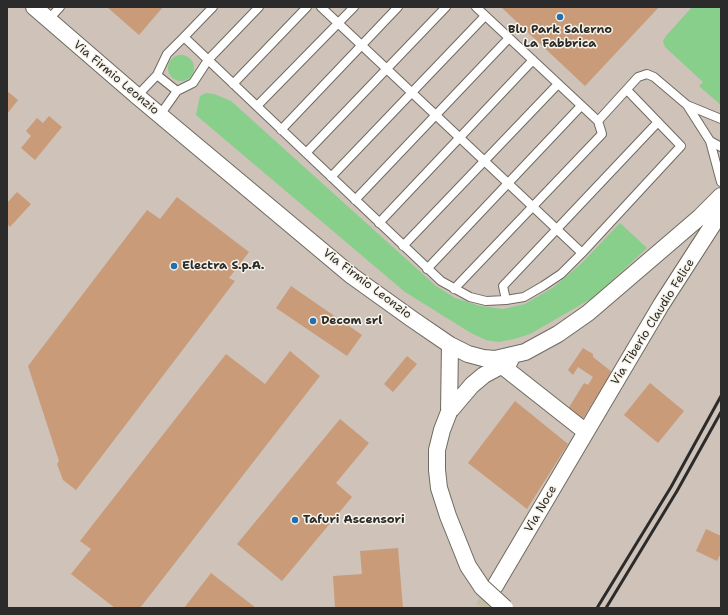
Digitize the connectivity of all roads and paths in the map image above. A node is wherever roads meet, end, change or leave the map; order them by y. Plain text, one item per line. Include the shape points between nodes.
1 (34, 7) edge
2 (60, 7) edge
3 (212, 7) edge
4 (259, 7) edge
5 (307, 7) edge
6 (321, 7) edge
7 (354, 7) edge
8 (398, 7) edge
9 (446, 7) edge
10 (476, 7) edge
11 (485, 16) junction
12 (48, 20) junction
13 (338, 23) junction
14 (184, 37) junction
15 (509, 38) junction
16 (362, 45) junction
17 (208, 60) junction
18 (533, 60) junction
19 (387, 69) junction
20 (157, 75) junction
21 (233, 84) junction
22 (558, 84) junction
23 (627, 90) junction
24 (177, 91) junction
25 (412, 92) junction
26 (137, 96) junction
27 (687, 105) junction
28 (257, 106) junction
29 (581, 106) junction
30 (160, 115) junction
31 (436, 115) junction
32 (721, 119) edge
33 (598, 121) junction
34 (658, 122) junction
35 (281, 130) junction
36 (460, 138) junction
37 (710, 141) junction
38 (721, 147) edge
39 (306, 153) junction
40 (484, 161) junction
41 (330, 177) junction
42 (721, 182) edge
43 (508, 183) junction
44 (721, 196) edge
45 (355, 200) junction
46 (533, 206) junction
47 (721, 212) edge
48 (379, 223) junction
49 (557, 229) junction
50 (403, 246) junction
51 (582, 253) junction
52 (427, 269) junction
53 (454, 289) junction
54 (506, 300) junction
55 (450, 345) junction
56 (525, 352) junction
57 (468, 354) junction
58 (502, 365) junction
59 (451, 384) junction
60 (472, 385) junction
61 (449, 412) junction
62 (586, 432) junction
63 (496, 586) tunnel mouth
64 (505, 608) edge

1 - 12 street, Via Firmio Leonzio
2 - 12 lane
3 - 14 lane
4 - 17 lane
5 - 21 lane
6 - 13 lane
7 - 13 lane
8 - 16 lane
9 - 19 lane
10 - 11 lane
11 - 15 lane
11 - 25 lane
12 - 26 street, Via Firmio Leonzio
13 - 16 lane
13 - 28 lane
14 - 17 lane
14 - 20 lane via 167,54
15 - 18 lane
15 - 31 lane
16 - 19 lane
16 - 35 lane
17 - 21 lane
17 - 24 lane via 193,83
18 - 22 lane
18 - 36 lane
19 - 25 lane
19 - 39 lane
20 - 24 lane
20 - 26 lane
21 - 28 lane
22 - 29 lane
22 - 40 lane
23 - 27 lane via 638,77 646,74 654,77
23 - 33 lane
23 - 34 lane
24 - 30 lane
25 - 31 lane
25 - 41 lane
26 - 30 street, Via Firmio Leonzio
27 - 32 lane
27 - 37 lane
28 - 35 lane
29 - 33 lane
29 - 43 lane
30 - 55 street, Via Firmio Leonzio via 352,276
31 - 36 lane
31 - 45 lane
33 - 46 lane via 602,134
34 - 49 lane
34 - 51 lane via 681,146
35 - 39 lane
36 - 40 lane
36 - 48 lane
37 - 38 lane
37 - 42 lane
39 - 41 lane
40 - 43 lane
40 - 50 lane
41 - 45 lane
43 - 46 lane
43 - 52 lane
44 - 56 street, Via Firmio Leonzio via 588,313 558,334
45 - 48 lane
46 - 49 lane
46 - 53 lane
47 - 62 street, Via Tiberio Claudio Felice via 661,305
48 - 50 lane
49 - 51 lane
49 - 54 lane via 503,286
50 - 52 lane
51 - 54 lane via 561,274 543,286 524,297
52 - 53 lane
53 - 54 lane via 486,301
55 - 57 street, Via Firmio Leonzio
55 - 59 street
56 - 57 street, Via Firmio Leonzio via 495,359
56 - 58 street
57 - 59 street
57 - 60 street via 475,376
58 - 60 street
58 - 62 street
59 - 61 street
60 - 61 street
61 - 64 street, bridge via 437,450 439,488 468,566 482,588
62 - 63 street, Via Noce

